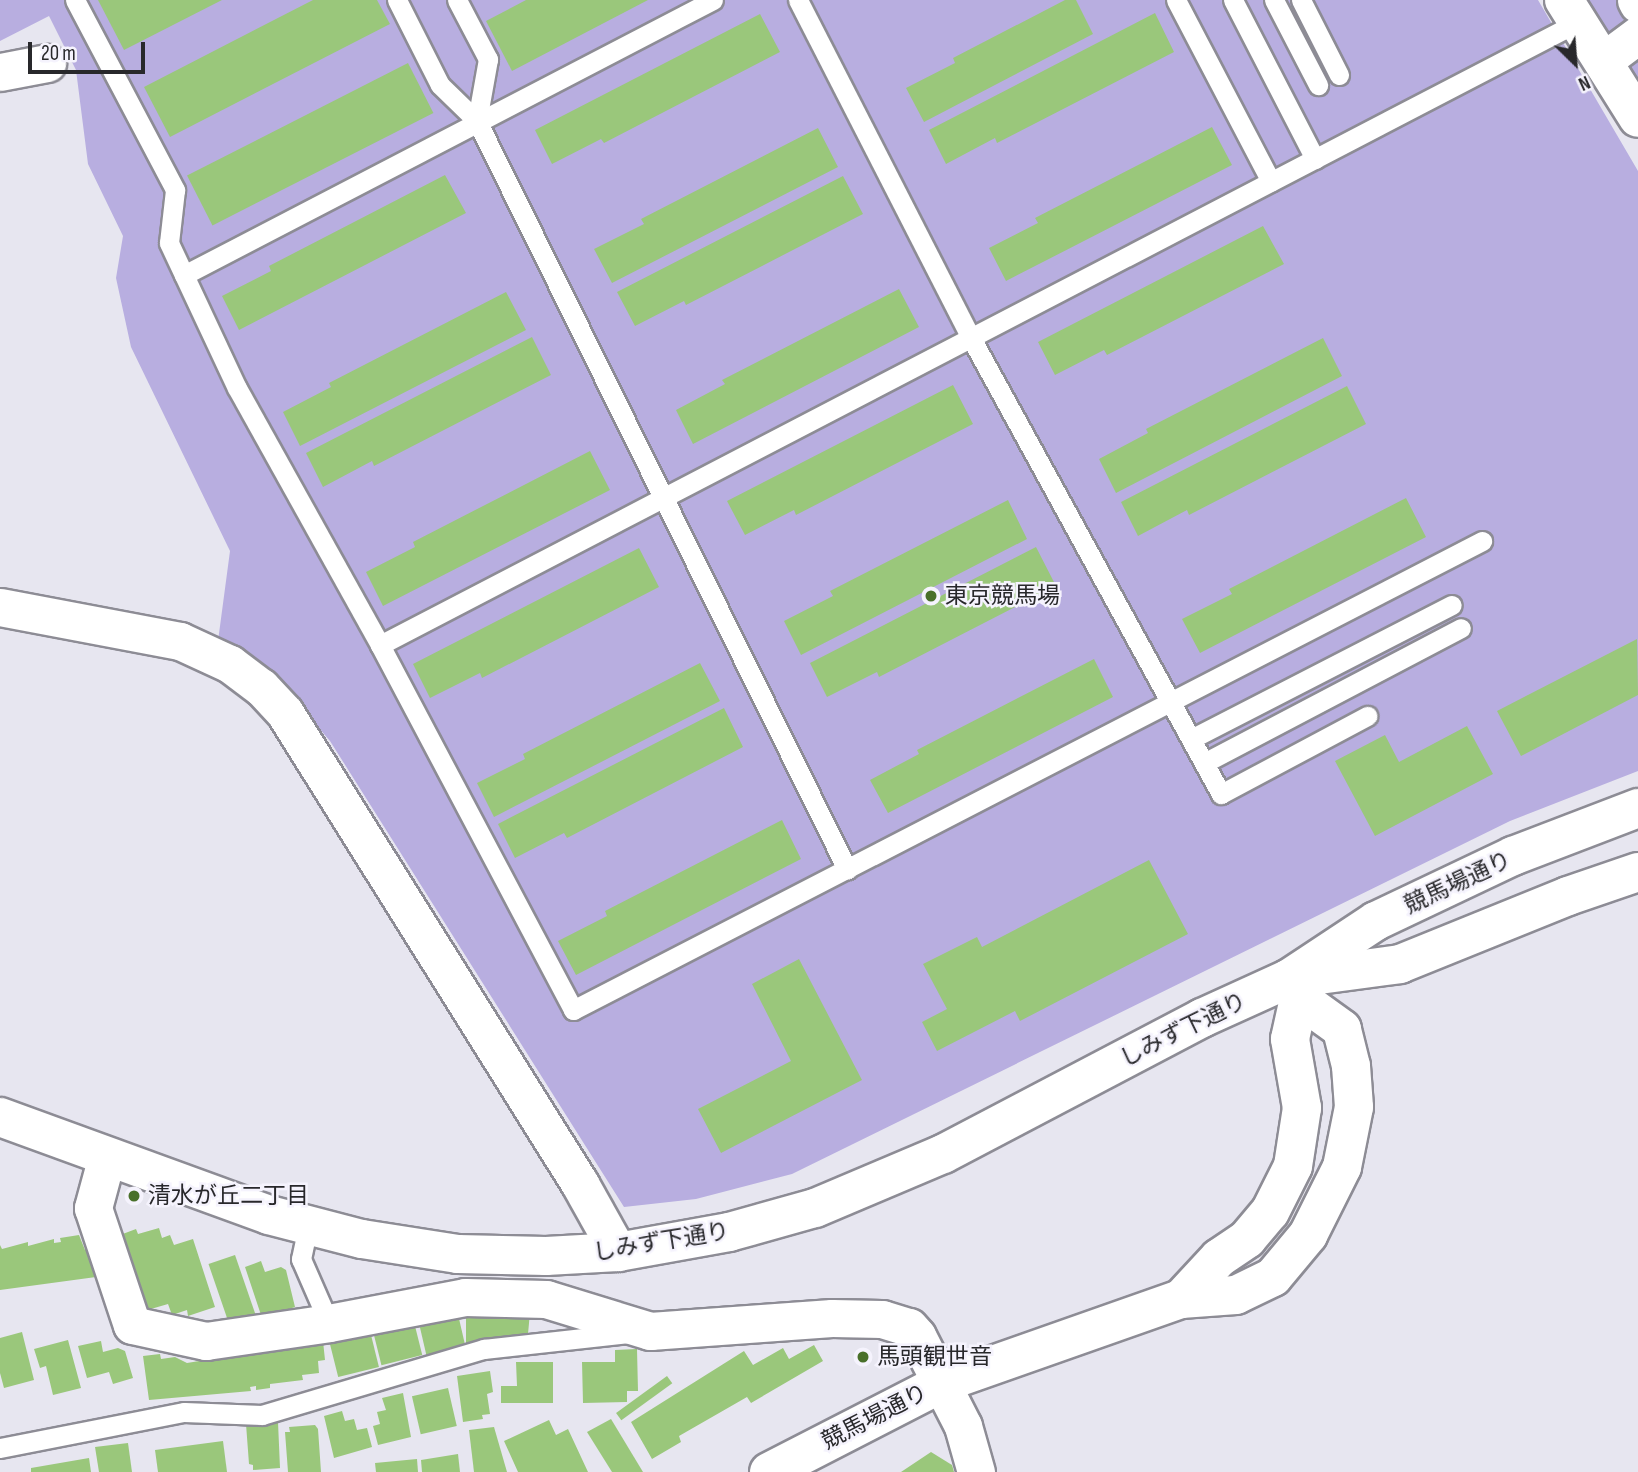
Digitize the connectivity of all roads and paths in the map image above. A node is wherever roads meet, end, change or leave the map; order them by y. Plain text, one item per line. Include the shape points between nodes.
1 (75, 0) edge
2 (397, 0) edge
3 (457, 0) edge
4 (713, 0) edge
5 (799, 0) edge
6 (1176, 0) edge
7 (1233, 0) edge
8 (1274, 0) edge
9 (1301, 0) edge
10 (1571, 11) edge
11 (1638, 36) edge
12 (1602, 61) junction
13 (47, 63) dead end
14 (0, 72) edge
15 (1339, 75) dead end
16 (1318, 85) dead end
17 (1638, 118) edge
18 (477, 121) junction
19 (1315, 159) junction
20 (1271, 181) junction
21 (184, 275) junction
22 (971, 338) junction
23 (663, 498) junction
24 (1482, 541) dead end
25 (1452, 605) dead end
26 (0, 607) edge
27 (1461, 628) dead end
28 (380, 645) junction
29 (1170, 702) junction
30 (1367, 716) dead end
31 (1191, 739) junction
32 (1204, 763) junction
33 (1638, 808) edge
34 (1638, 834) edge
35 (1513, 856) junction
36 (847, 869) junction
37 (1638, 872) edge
38 (1293, 988) junction
39 (0, 1117) edge
40 (107, 1156) junction
41 (308, 1226) junction
42 (618, 1252) junction
43 (1181, 1299) junction
44 (329, 1323) junction
45 (650, 1331) junction
46 (942, 1382) junction
47 (0, 1448) edge
48 (769, 1472) edge
49 (976, 1472) edge

1 - 21 lane via 175,190 169,243
2 - 18 lane via 440,85
3 - 18 lane via 488,58
4 - 18 lane
5 - 22 lane
6 - 20 lane
7 - 19 lane
8 - 16 lane
9 - 15 lane
10 - 12 street
10 - 19 lane
11 - 12 street
12 - 17 street
13 - 14 street
18 - 21 lane
18 - 23 lane
19 - 20 lane
20 - 22 lane
21 - 28 lane via 237,388
22 - 23 lane
22 - 29 lane
23 - 28 lane
23 - 36 lane
24 - 29 lane
25 - 31 lane
26 - 42 street via 180,641 230,664 261,687 285,713
27 - 32 lane
28 - 36 lane via 573,1010
29 - 31 lane
29 - 36 lane
30 - 32 lane via 1221,794
31 - 32 lane
33 - 35 street, 競馬場通り
34 - 35 street via 1602,845
35 - 38 street, 競馬場通り via 1376,921
37 - 38 street via 1401,964
38 - 42 street, しみず下通り via 1202,1018 943,1154 827,1202 730,1232
38 - 43 street, 競馬場通り via 1290,1039 1302,1108 1293,1166 1247,1239 1219,1258
38 - 43 street, 競馬場通り via 1342,1029 1351,1066 1353,1107 1342,1167 1308,1235 1273,1277 1236,1295
39 - 40 street, しみず下通り
40 - 41 street, しみず下通り
40 - 44 street via 93,1208 132,1325 206,1341
41 - 42 street, しみず下通り via 362,1240 458,1254
41 - 44 lane via 302,1259
43 - 46 street, 競馬場通り
44 - 45 street via 465,1297 546,1299
45 - 46 street via 832,1318 882,1319 909,1327
45 - 47 lane via 484,1349 262,1415 184,1412
46 - 48 street, 競馬場通り
46 - 49 street via 963,1426

